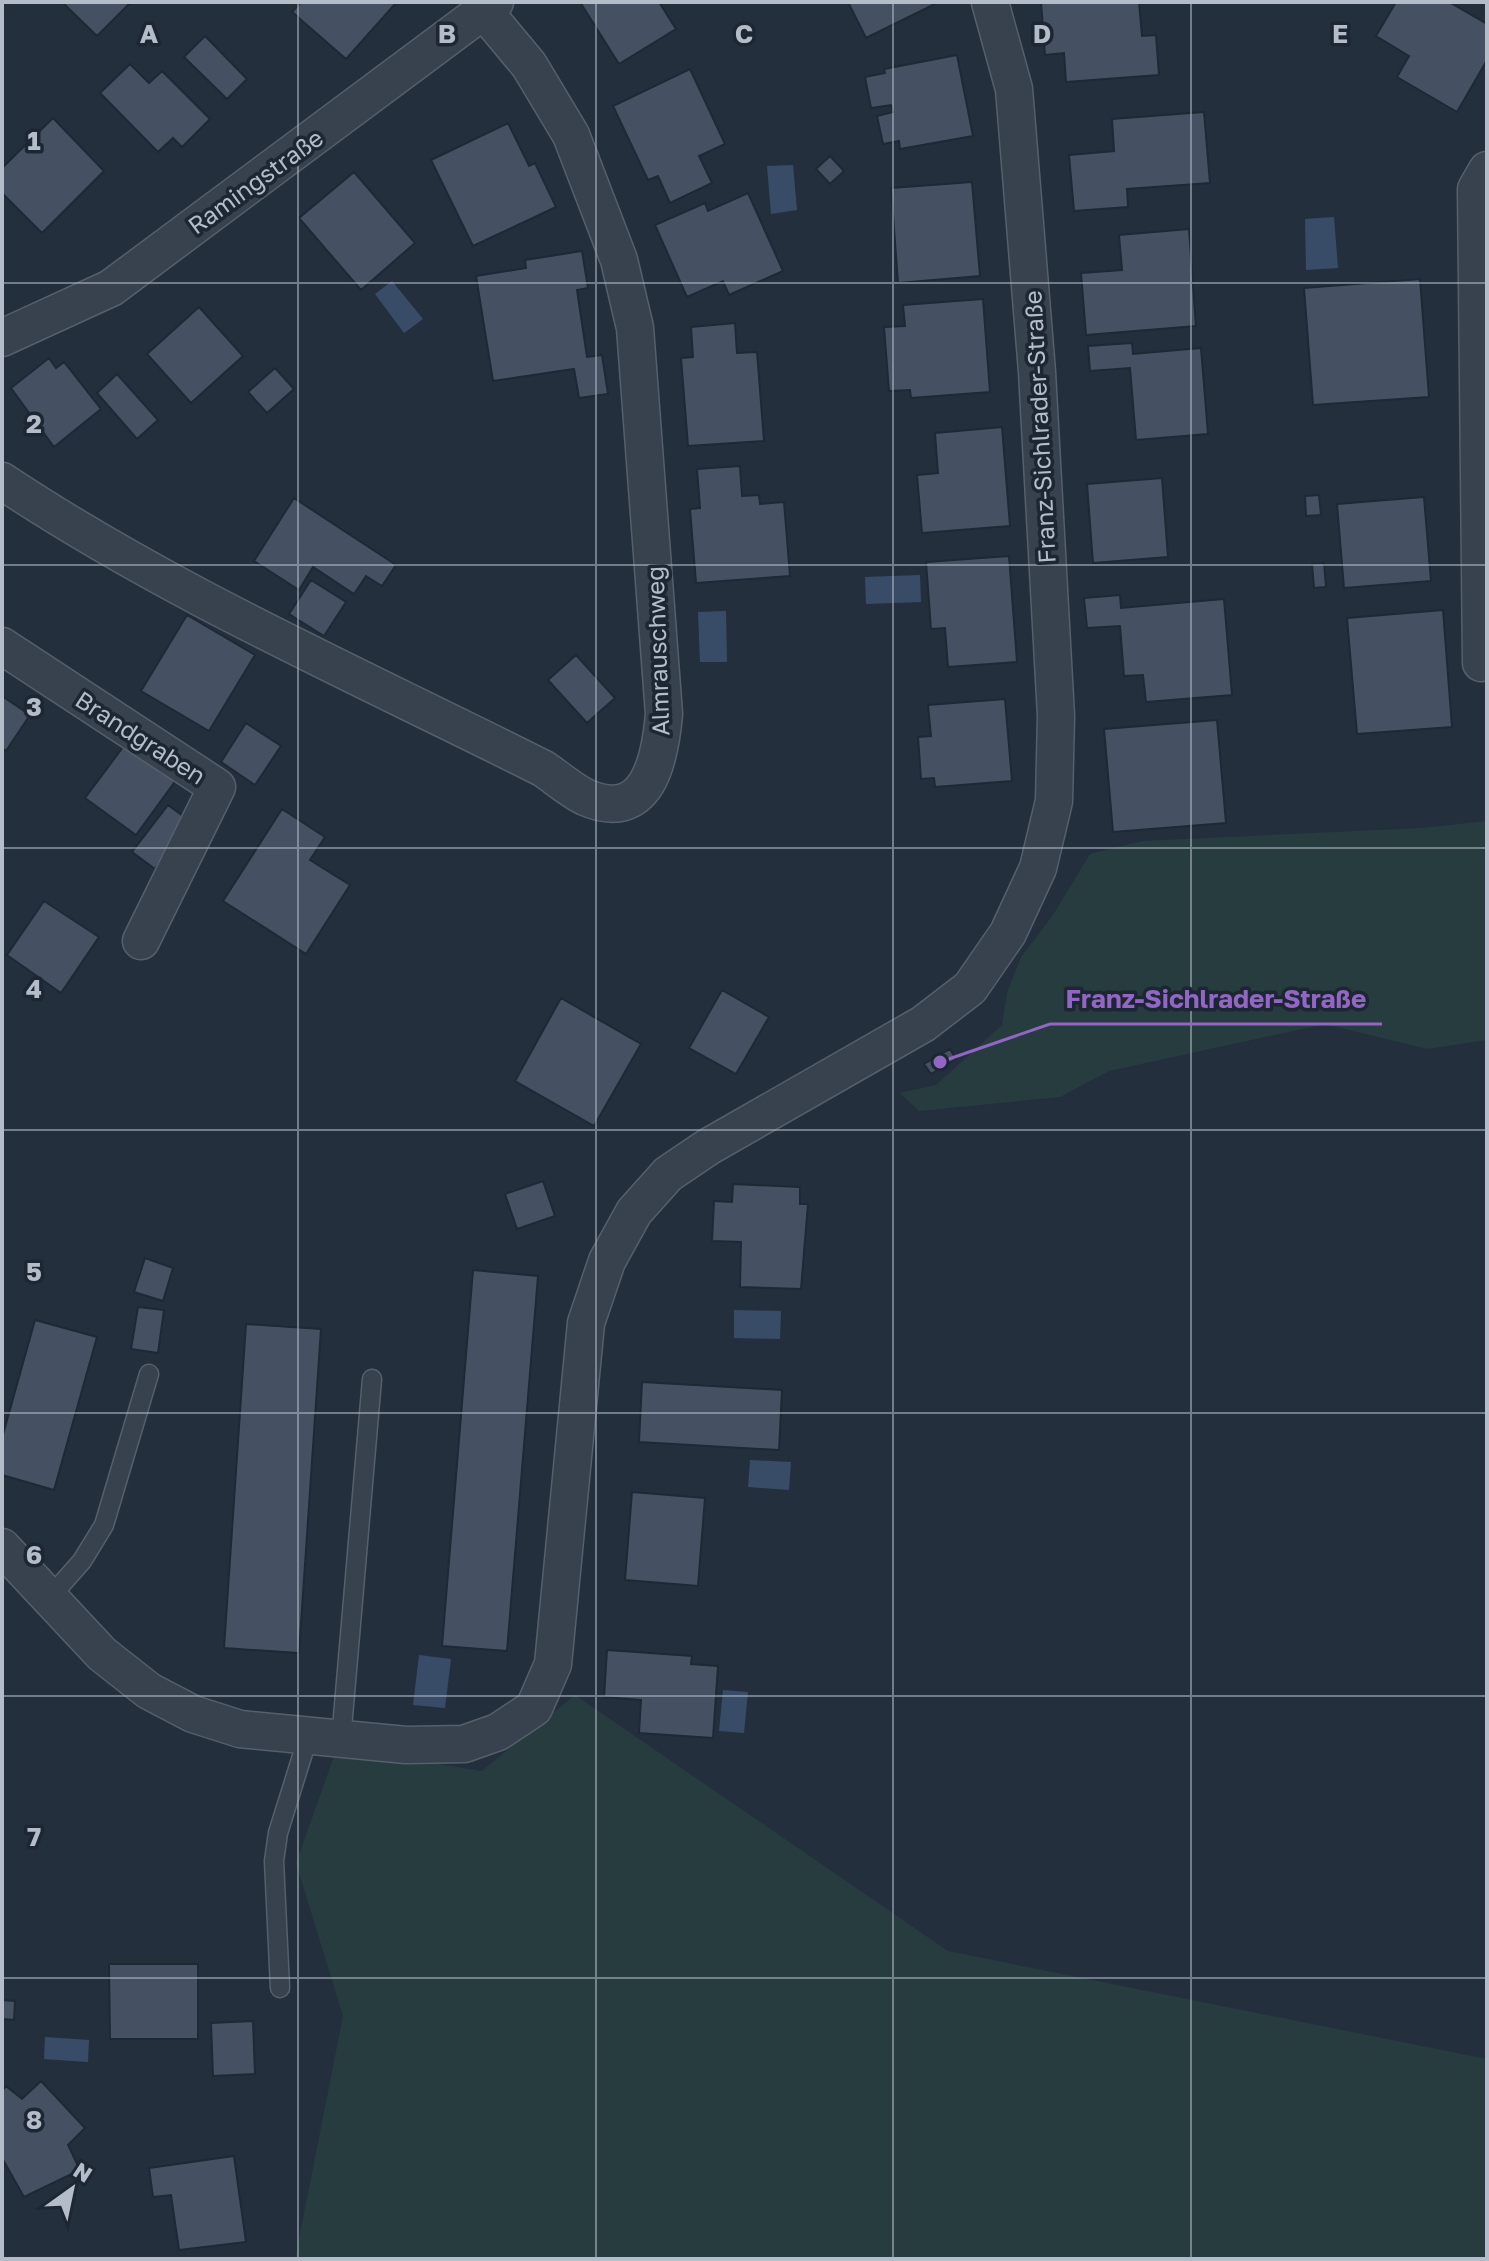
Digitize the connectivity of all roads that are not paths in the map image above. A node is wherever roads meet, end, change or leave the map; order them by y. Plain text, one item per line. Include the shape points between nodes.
1 (990, 2) edge
2 (490, 7) edge
3 (1487, 170) edge
4 (2, 338) edge
5 (2, 481) edge
6 (2, 646) edge
7 (1481, 663) dead end
8 (141, 941) dead end
9 (149, 1374) dead end
10 (372, 1379) dead end
11 (2, 1547) edge
12 (51, 1596) junction
13 (324, 1739) junction
14 (280, 1988) dead end

1 - 13 street, Franz-Sichlrader-Straße via 1014,89 1037,372 1056,716 1054,801 1038,868 1008,933 970,988 923,1024 708,1147 668,1174 634,1212 607,1261 586,1323 553,1664 534,1708 498,1732 464,1744
2 - 4 street, Ramingstraße via 111,288
2 - 5 street, Almrauschweg via 571,135 619,260 635,328 664,714 655,773 639,794 613,805 584,797 544,769 209,602
3 - 7 street via 1476,189
6 - 8 street, Brandgraben via 217,787
9 - 12 lane via 104,1525
10 - 13 lane
11 - 12 street, Franz-Sichlrader-Straße
12 - 13 street, Franz-Sichlrader-Straße via 102,1654 149,1691 193,1714 240,1729
13 - 14 lane via 278,1833 274,1861

